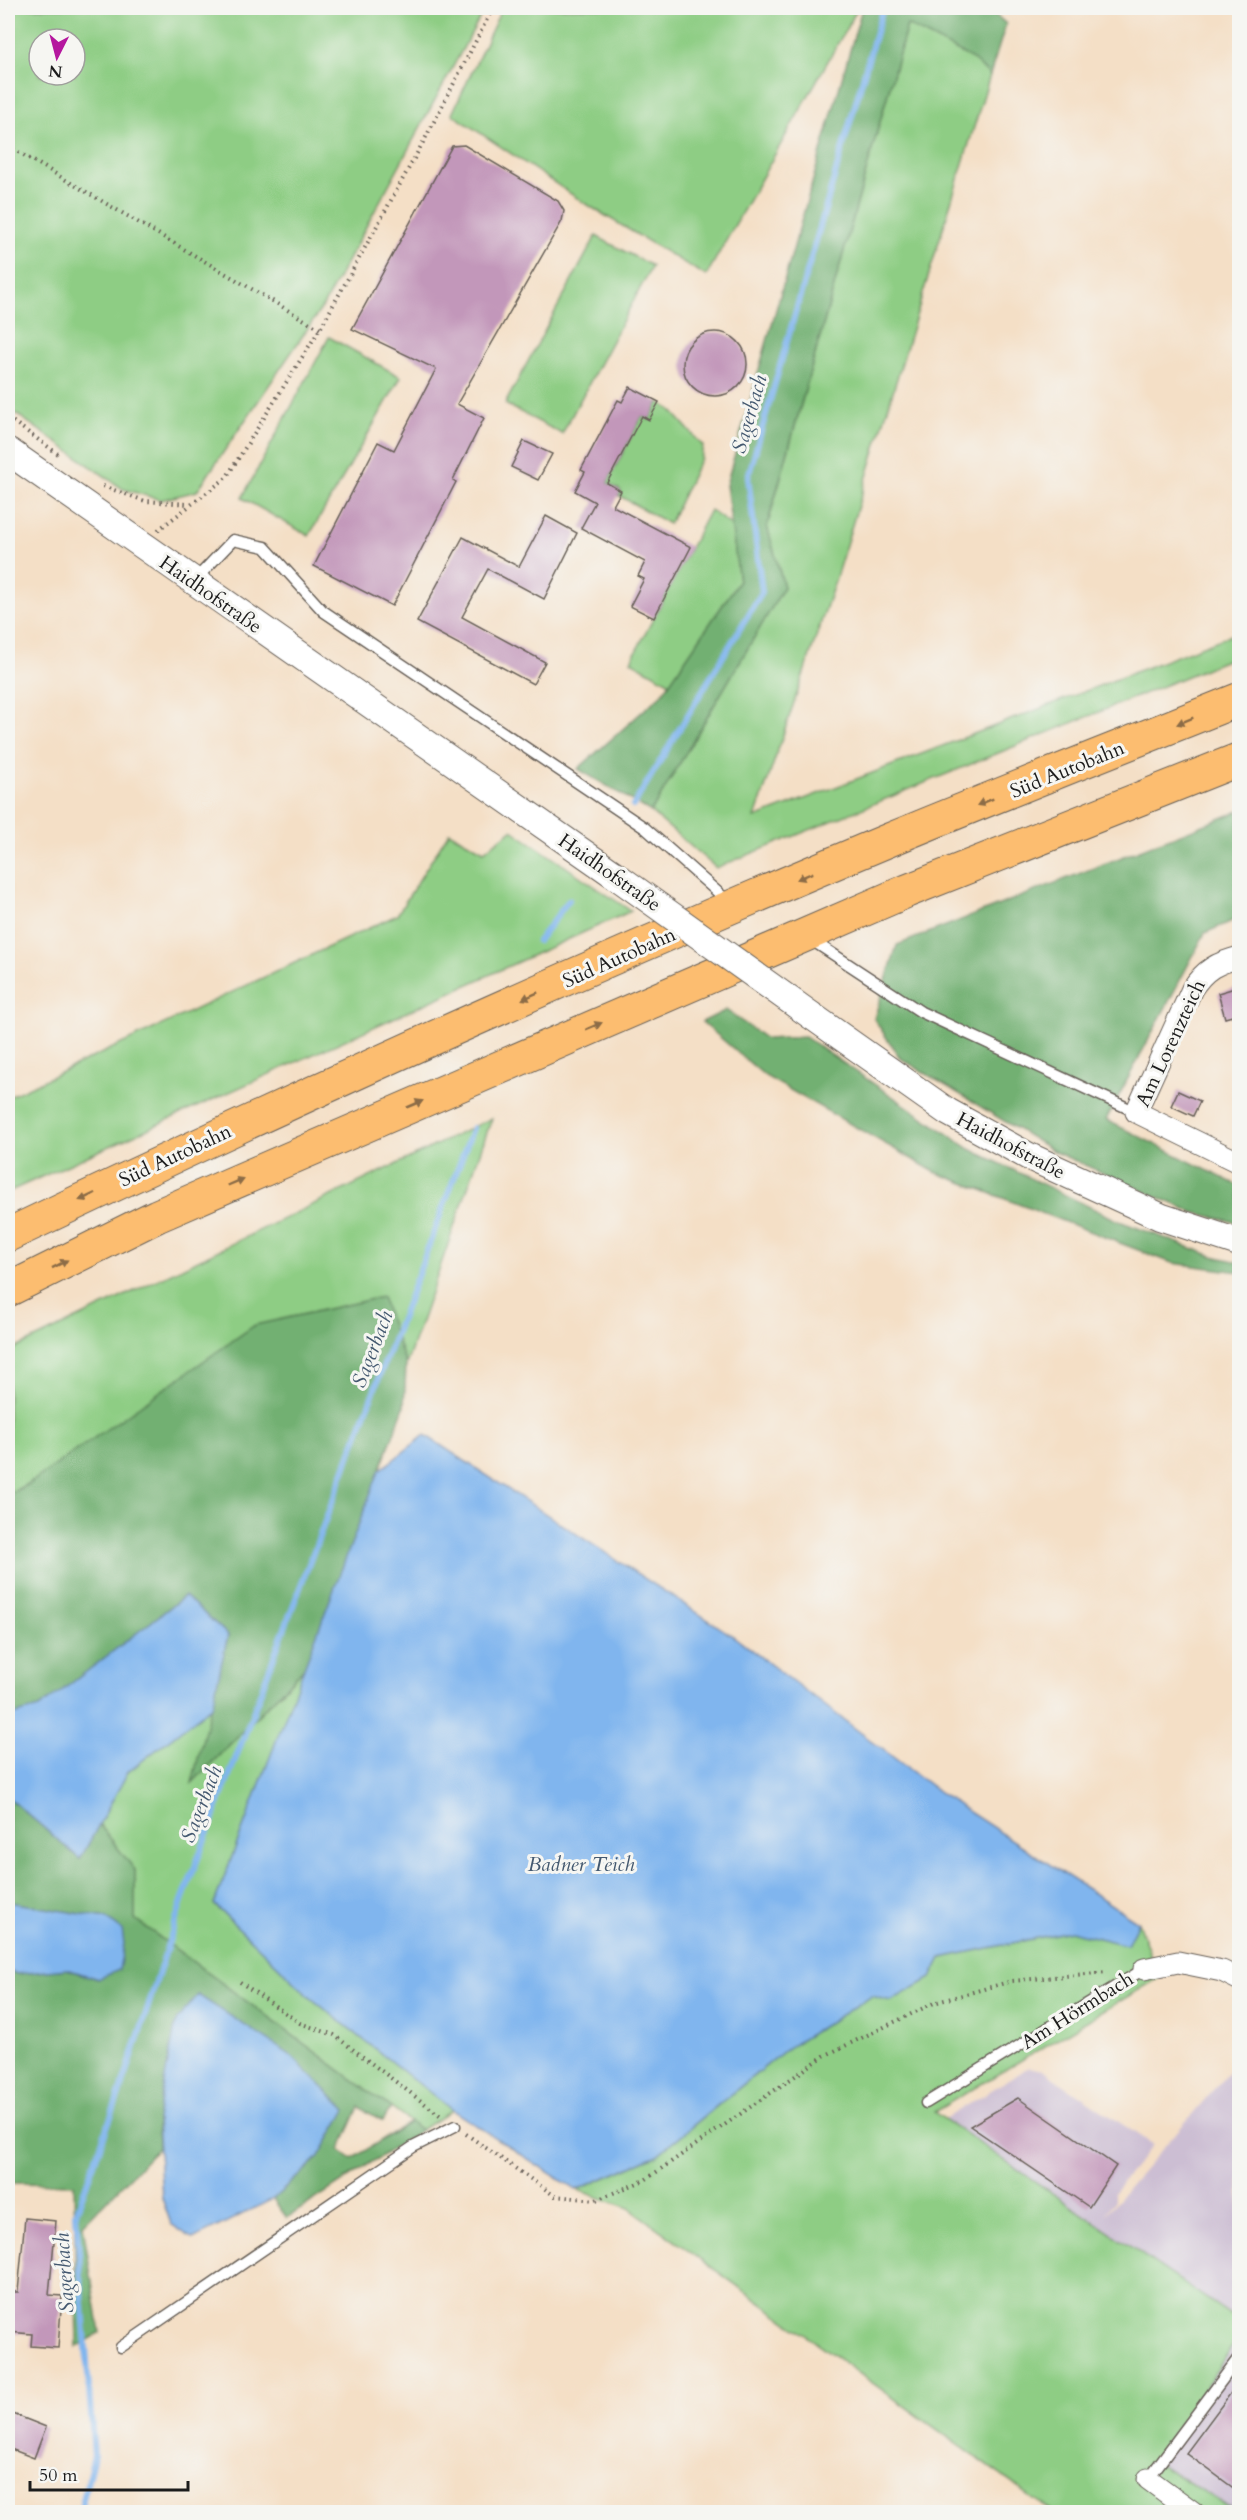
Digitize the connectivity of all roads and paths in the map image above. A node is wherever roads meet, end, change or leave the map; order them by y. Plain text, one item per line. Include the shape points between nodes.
1 (493, 8) edge
2 (8, 146) edge
3 (320, 329) junction
4 (8, 418) edge
5 (8, 451) edge
6 (66, 460) dead end
7 (95, 480) dead end
8 (191, 504) junction
9 (144, 547) junction
10 (194, 582) junction
11 (1239, 699) edge
12 (1239, 759) edge
13 (734, 906) junction
14 (805, 935) junction
15 (1239, 957) edge
16 (1136, 1112) junction
17 (1239, 1163) edge
18 (8, 1235) edge
19 (1239, 1243) edge
20 (8, 1290) edge
21 (1144, 1969) junction
22 (1239, 1980) edge
23 (240, 1982) dead end
24 (926, 2103) dead end
25 (455, 2126) junction
26 (121, 2347) dead end
27 (1239, 2356) edge
28 (1148, 2479) joint
29 (1193, 2512) edge

1 - 3 path
2 - 3 path
3 - 8 path via 226,478
4 - 6 path
5 - 9 street, Haidhofstraße
7 - 8 path via 145,501
8 - 9 path via 160,527
9 - 10 street, Haidhofstraße
10 - 13 lane via 233,540 265,547 323,611 645,828
10 - 19 street, Haidhofstraße, bridge via 948,1112 1028,1156 1161,1217
11 -> 13 highway, Süd Autobahn
12 - 14 highway
13 -> 18 highway, Süd Autobahn via 273,1109
14 - 16 lane via 921,1012
20 -> 14 highway via 157,1216
15 - 16 street, Am Lorenzteich via 1216,963 1202,973
16 - 17 street, Am Lorenzteich
21 - 22 street, Am Hörmbach via 1178,1962 1222,1971
21 - 24 lane, Am Hörmbach
21 - 25 path via 1012,1981 934,2003 824,2056 645,2180 596,2200 555,2196
23 - 25 path via 300,2023 334,2035
25 - 26 lane via 413,2146
27 - 28 lane
28 - 29 street

